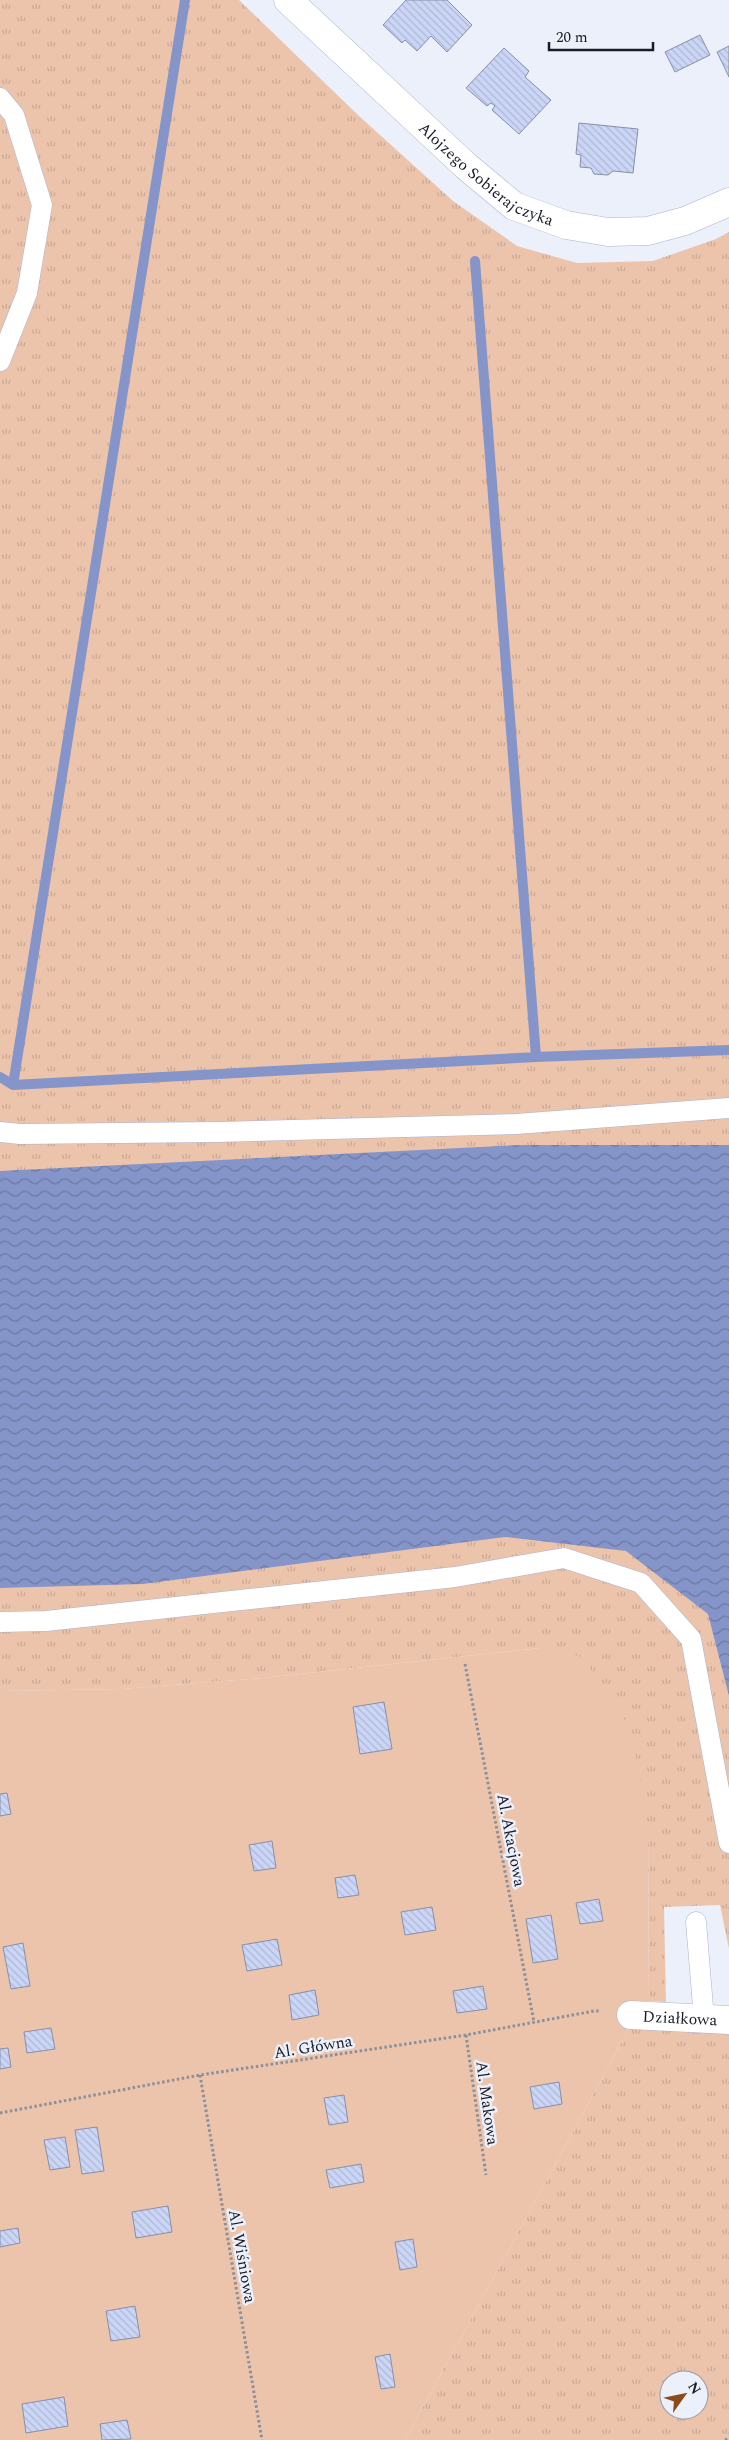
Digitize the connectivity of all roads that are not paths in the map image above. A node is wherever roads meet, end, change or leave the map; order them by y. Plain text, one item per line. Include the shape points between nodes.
1 (288, 0) edge
2 (0, 98) edge
3 (729, 202) edge
4 (0, 360) edge
5 (729, 1108) edge
6 (0, 1132) edge
7 (0, 1622) edge
8 (729, 1844) edge
9 (696, 1922) dead end
10 (631, 2015) road end
11 (716, 2019) edge

1 - 3 street, Alojzego Sobierajczyka via 466,166 514,206 566,225 608,232 648,230 685,220
2 - 4 lane via 14,115 42,205 26,293
5 - 6 lane via 516,1124 218,1132
7 - 8 lane via 46,1621 455,1577 564,1558 641,1583 691,1639
9 - 11 lane
10 - 11 street, Działkowa

